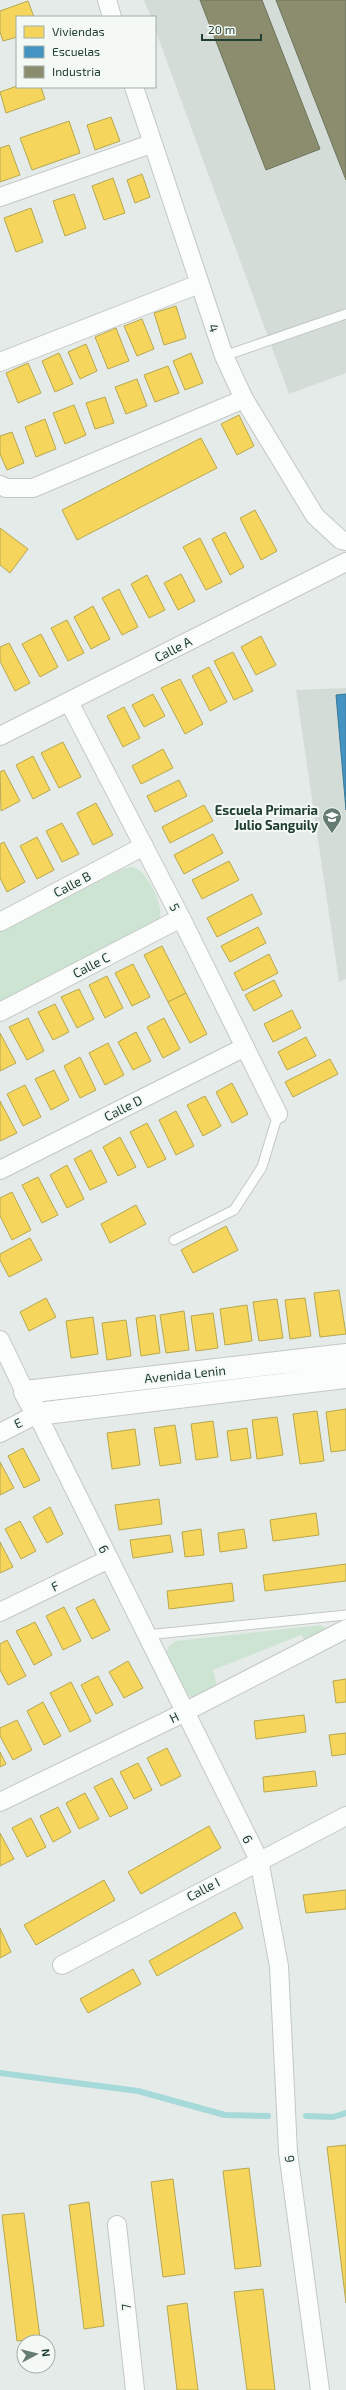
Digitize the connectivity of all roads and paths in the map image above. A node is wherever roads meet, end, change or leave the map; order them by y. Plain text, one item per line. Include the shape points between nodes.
1 (107, 0) edge
2 (112, 16) edge
3 (134, 88) edge
4 (151, 144) junction
5 (0, 197) edge
6 (199, 284) junction
7 (346, 314) edge
8 (224, 356) junction
9 (0, 362) edge
10 (244, 399) junction
11 (0, 484) edge
12 (346, 541) edge
13 (346, 562) edge
14 (69, 702) junction
15 (0, 736) edge
16 (144, 846) junction
17 (181, 918) junction
18 (0, 922) edge
19 (0, 1012) edge
20 (245, 1047) junction
21 (278, 1114) joint
22 (0, 1170) edge
23 (174, 1240) dead end
24 (0, 1340) edge
25 (346, 1355) edge
26 (346, 1377) edge
27 (25, 1392) junction
28 (37, 1414) junction
29 (0, 1433) edge
30 (109, 1560) junction
31 (0, 1612) edge
32 (346, 1615) edge
33 (346, 1629) edge
34 (146, 1635) junction
35 (184, 1712) junction
36 (0, 1802) edge
37 (346, 1816) edge
38 (259, 1860) junction
39 (62, 1964) dead end
40 (117, 2225) dead end
41 (135, 2390) edge
42 (320, 2390) edge

1 - 2 street
3 - 4 street, 4
4 - 5 street
4 - 6 street, 4
6 - 8 street, 4
6 - 9 street
7 - 8 lane
8 - 10 street, 4
10 - 11 street via 33,488 6,488
10 - 12 street, 4 via 315,516 341,540
13 - 14 street, Calle A
14 - 15 street, Calle A
14 - 16 street, 5
16 - 17 street, 5
16 - 18 street, Calle B
17 - 19 street, Calle C
17 - 20 street, 5
20 - 21 street, 5
20 - 22 street, Calle D
21 - 23 lane via 262,1167 234,1210
24 - 27 street, 6
25 - 27 street, Avenida Lenin
26 - 28 street, Avenida Lenin
27 - 28 street, 6
28 - 29 street, E
28 - 30 street, 6
30 - 31 street, F
30 - 34 street, 6
32 - 34 lane
33 - 35 street, H
34 - 35 street, 6
35 - 36 street, H
35 - 38 street, 6
37 - 38 street, Calle I
38 - 39 street, Calle I
38 - 42 street, 6 via 279,1966 288,2152
40 - 41 street, 7

